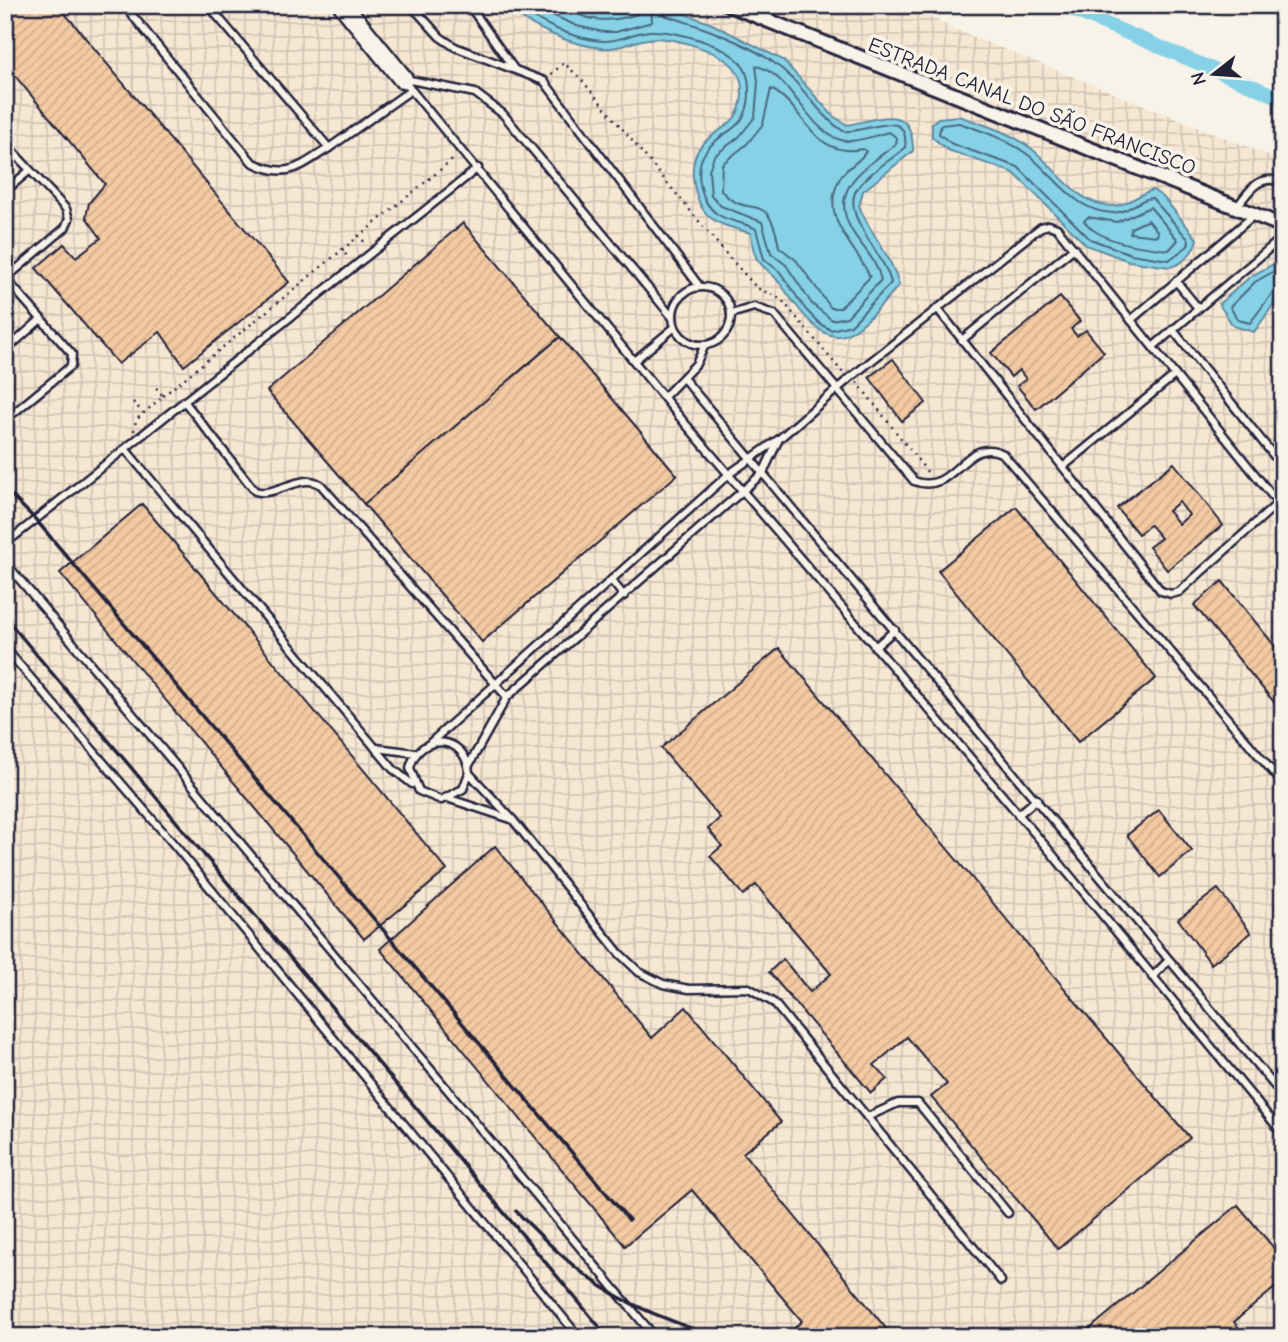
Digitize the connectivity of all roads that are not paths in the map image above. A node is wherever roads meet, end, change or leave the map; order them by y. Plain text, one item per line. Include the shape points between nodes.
1 (124, 5) edge
2 (208, 5) edge
3 (343, 5) edge
4 (411, 5) edge
5 (469, 5) edge
6 (729, 5) edge
7 (514, 70) junction
8 (407, 84) junction
9 (5, 143) edge
10 (329, 148) junction
11 (478, 168) junction
12 (29, 171) junction
13 (1283, 182) edge
14 (5, 191) edge
15 (1237, 208) junction
16 (1254, 214) junction
17 (1283, 226) edge
18 (1283, 237) edge
19 (1074, 248) junction
20 (5, 279) edge
21 (1176, 281) junction
22 (700, 287) junction
23 (937, 308) junction
24 (1198, 308) junction
25 (732, 314) junction
26 (673, 318) junction
27 (41, 319) junction
28 (1131, 320) junction
29 (676, 327) junction
30 (1174, 330) junction
31 (962, 340) junction
32 (705, 345) junction
33 (1154, 346) junction
34 (5, 351) edge
35 (634, 360) junction
36 (1175, 375) junction
37 (684, 379) junction
38 (836, 387) junction
39 (664, 397) junction
40 (184, 401) junction
41 (5, 420) edge
42 (779, 439) junction
43 (125, 450) junction
44 (750, 457) junction
45 (1064, 466) junction
46 (1283, 467) edge
47 (763, 473) junction
48 (729, 474) junction
49 (743, 492) junction
50 (1281, 504) edge
51 (5, 544) edge
52 (5, 562) edge
53 (611, 580) junction
54 (624, 596) junction
55 (895, 630) junction
56 (875, 647) junction
57 (5, 648) edge
58 (496, 683) junction
59 (507, 697) junction
60 (430, 743) junction
61 (377, 748) junction
62 (416, 753) junction
63 (469, 765) junction
64 (469, 773) junction
65 (1283, 784) edge
66 (414, 785) junction
67 (450, 799) junction
68 (1037, 799) junction
69 (1018, 816) junction
70 (513, 820) junction
71 (1168, 961) junction
72 (1152, 977) junction
73 (1283, 1096) edge
74 (867, 1117) junction
75 (1283, 1134) edge
76 (1007, 1213) dead end
77 (1001, 1281) dead end
78 (579, 1337) edge
79 (655, 1337) edge

1 - 10 lane via 252,162 279,173 295,169
2 - 10 lane
3 - 8 street
4 - 7 lane via 455,47
5 - 7 lane
6 - 15 street, ESTRADA CANAL DO SÃO FRANCISCO
7 - 22 lane via 544,81
8 - 10 lane
8 - 11 lane
8 - 26 lane via 475,93 503,114
9 - 12 lane
11 - 35 lane
11 - 40 lane
12 - 14 lane
12 - 20 lane via 66,209 69,219 65,228
13 - 15 lane via 1260,181
15 - 16 street, ESTRADA CANAL DO SÃO FRANCISCO
16 - 17 street, ESTRADA CANAL DO SÃO FRANCISCO
16 - 21 lane
18 - 24 lane
19 - 23 lane via 1057,228 1041,227
19 - 28 lane
19 - 31 lane
20 - 27 lane
21 - 24 lane
21 - 28 lane
22 - 25 lane via 718,291
22 - 26 lane via 684,294
23 - 31 lane
23 - 38 lane
24 - 30 lane
25 - 32 lane via 721,338
25 - 38 lane via 754,307 769,310
26 - 29 lane
27 - 34 lane
27 - 41 lane via 74,361
28 - 33 lane
29 - 32 lane via 687,341
29 - 35 lane
30 - 33 lane
30 - 46 lane
31 - 45 lane
32 - 37 lane
33 - 36 lane
35 - 39 lane
36 - 45 lane
36 - 50 lane
37 - 39 lane
37 - 44 lane
38 - 42 lane
38 - 65 lane via 914,481 938,483 981,449 1003,454
39 - 48 lane
40 - 43 lane
40 - 58 lane via 255,491 309,481 321,485
42 - 44 lane
42 - 47 lane
43 - 51 lane
43 - 61 lane
44 - 47 lane
44 - 48 lane
45 - 50 lane via 1161,591 1171,594 1179,592
47 - 49 lane
47 - 55 lane
48 - 49 lane
48 - 53 lane
49 - 54 lane
49 - 56 lane
52 - 79 lane
53 - 54 lane
53 - 58 lane
54 - 59 lane
55 - 56 lane
55 - 68 lane
56 - 69 lane
57 - 78 lane via 177,848
58 - 59 lane
58 - 60 lane
59 - 63 lane
60 - 62 lane
60 - 63 lane via 454,745
61 - 62 lane
61 - 66 lane via 393,769
62 - 66 lane via 410,768
63 - 64 lane
64 - 67 lane via 463,789
64 - 70 lane
66 - 67 lane via 433,800
67 - 70 lane
68 - 69 lane
68 - 71 lane
69 - 72 lane
70 - 74 lane via 639,972 663,984 689,989 749,988 774,1003
71 - 72 lane
71 - 73 lane
72 - 75 lane
74 - 76 lane via 898,1103 918,1103
74 - 77 lane

